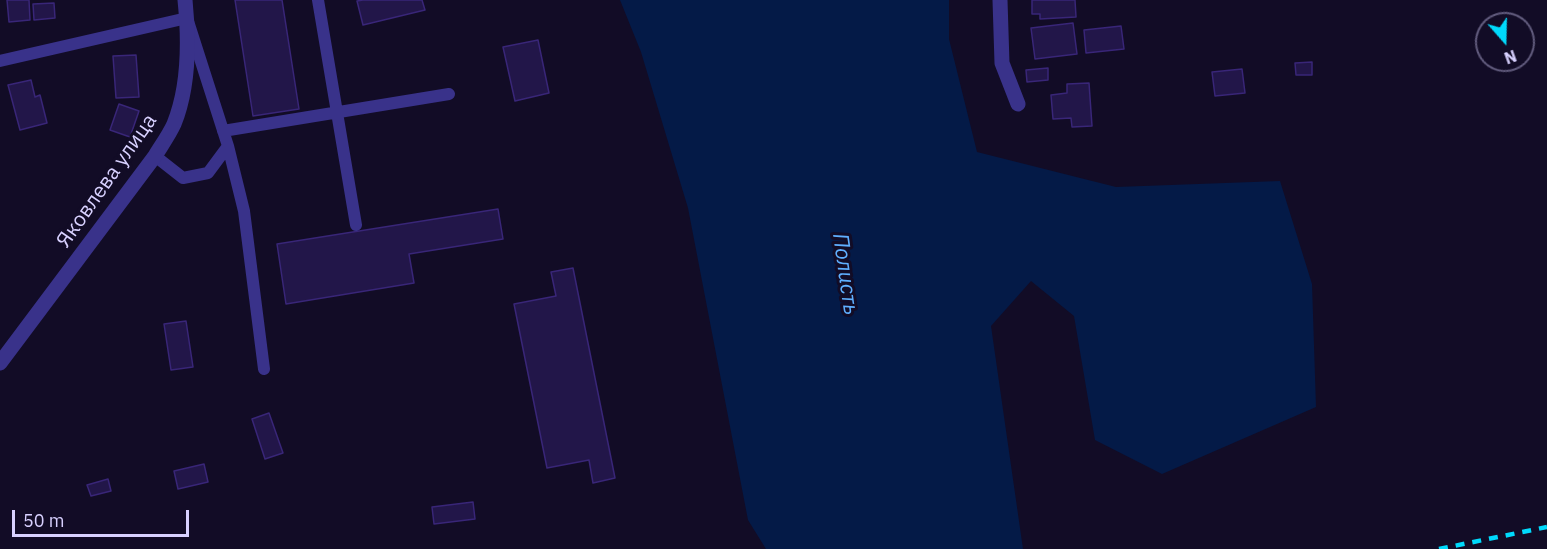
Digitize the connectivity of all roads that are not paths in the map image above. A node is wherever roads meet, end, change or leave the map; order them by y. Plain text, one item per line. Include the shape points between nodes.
1 (185, 0) edge
2 (318, 0) edge
3 (1000, 0) edge
4 (187, 18) junction
5 (0, 61) edge
6 (449, 94) dead end
7 (1018, 104) dead end
8 (337, 112) junction
9 (223, 131) junction
10 (228, 146) junction
11 (155, 156) junction
12 (356, 225) dead end
13 (0, 363) edge
14 (264, 369) dead end

1 - 4 street, Яковлева улица
2 - 8 lane
3 - 7 street via 1002,63
4 - 5 lane
4 - 9 lane
4 - 11 street, Яковлева улица via 186,76 174,123
6 - 8 lane
8 - 9 lane
8 - 12 lane
9 - 10 lane
10 - 11 lane via 208,173 183,178
10 - 14 lane via 244,211
11 - 13 street, Яковлева улица

